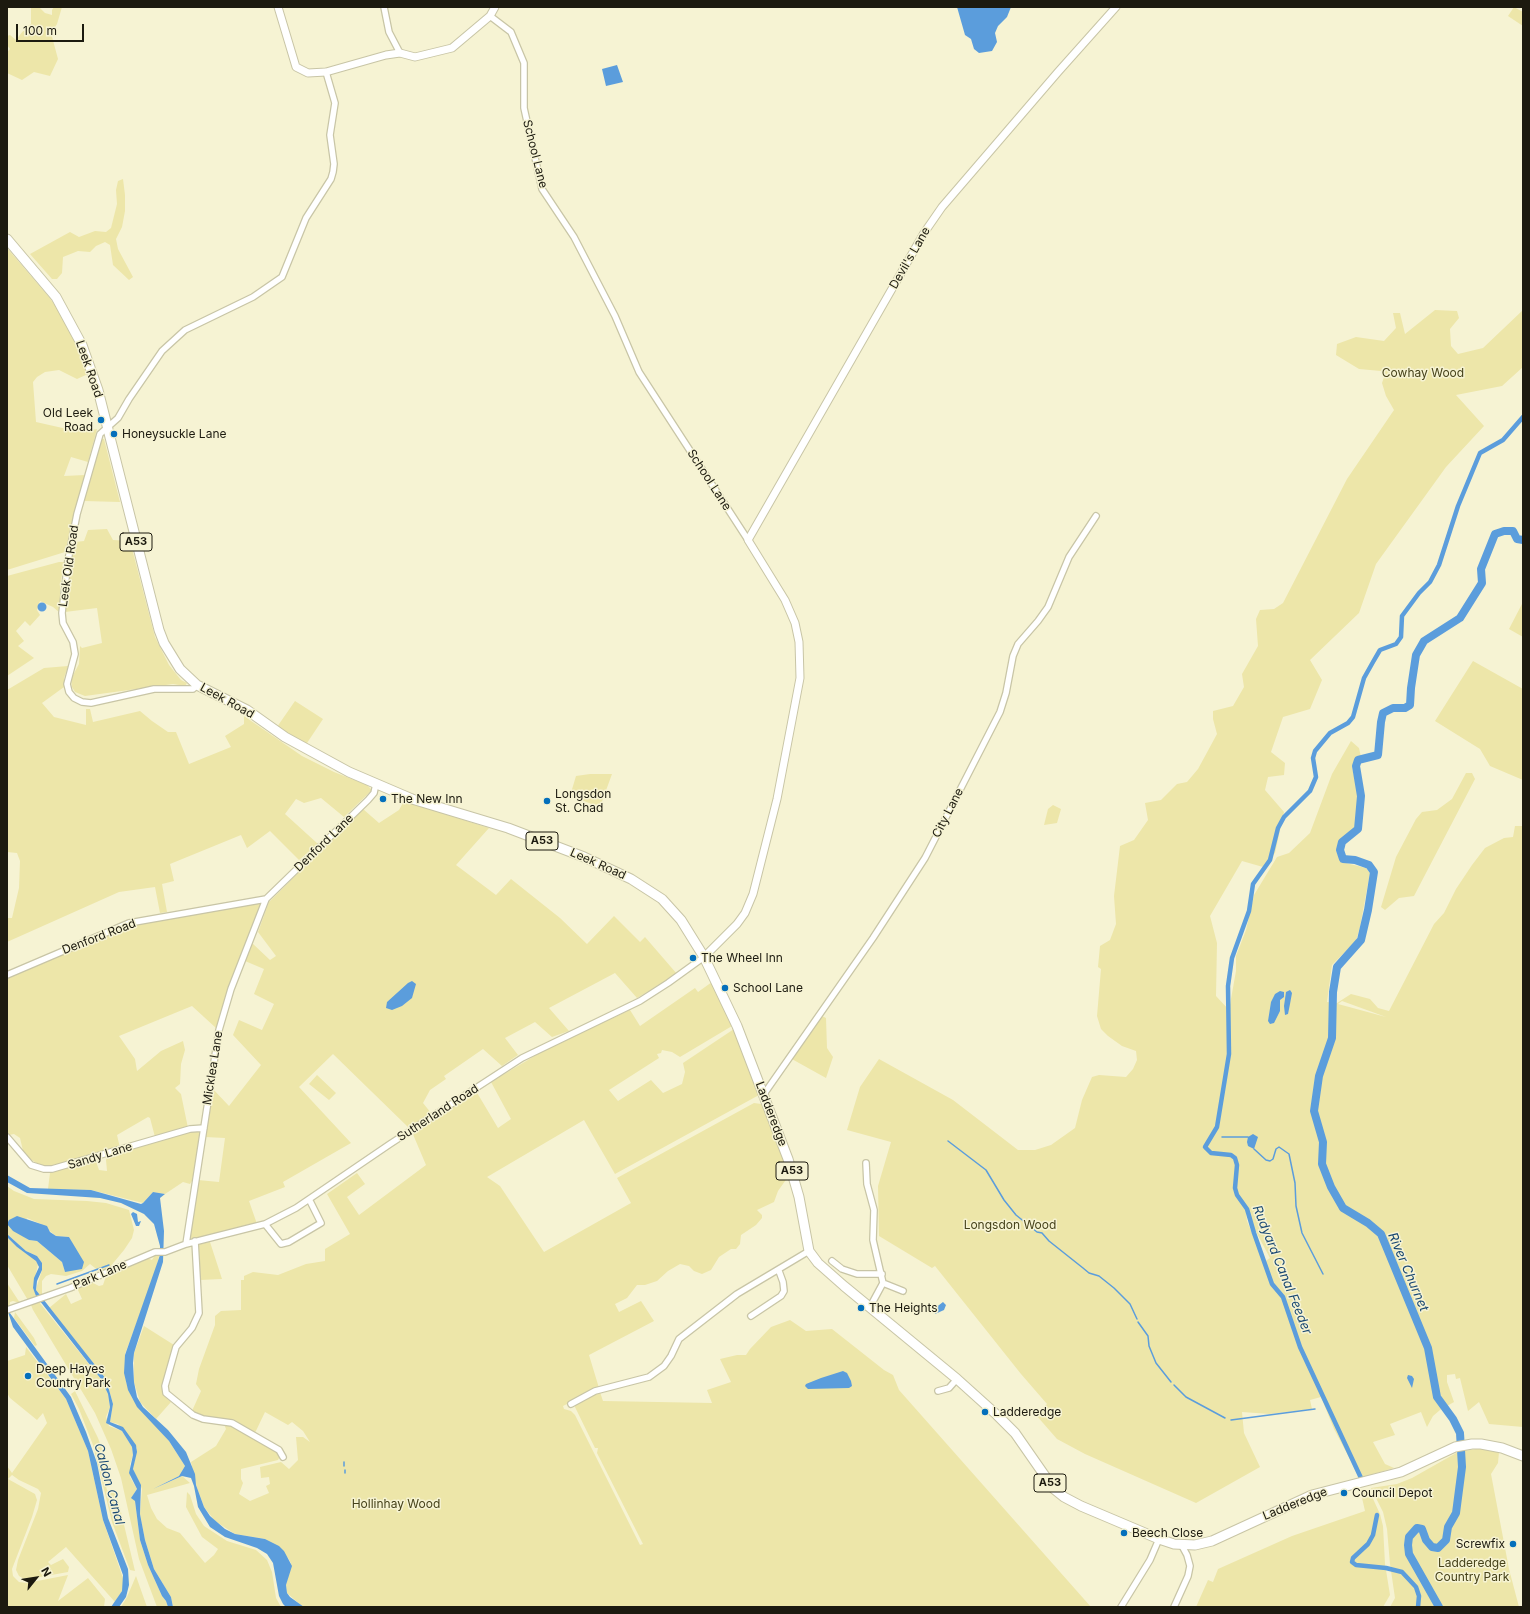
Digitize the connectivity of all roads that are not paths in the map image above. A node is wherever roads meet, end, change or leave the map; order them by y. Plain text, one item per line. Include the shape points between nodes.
1 (278, 7) edge
2 (384, 7) edge
3 (495, 7) edge
4 (1116, 7) edge
5 (490, 16) junction
6 (400, 53) junction
7 (326, 72) junction
8 (7, 239) edge
9 (107, 427) junction
10 (1096, 516) dead end
11 (748, 540) junction
12 (197, 685) junction
13 (376, 784) junction
14 (266, 899) junction
15 (704, 956) junction
16 (7, 975) edge
17 (764, 1094) junction
18 (204, 1128) junction
19 (7, 1137) edge
20 (866, 1163) dead end
21 (310, 1200) junction
22 (265, 1224) junction
23 (195, 1241) junction
24 (186, 1244) junction
25 (809, 1251) junction
26 (157, 1252) joint
27 (832, 1261) dead end
28 (779, 1271) junction
29 (882, 1274) junction
30 (883, 1283) junction
31 (903, 1291) dead end
32 (870, 1307) junction
33 (9, 1309) edge
34 (751, 1316) dead end
35 (957, 1379) junction
36 (938, 1391) dead end
37 (571, 1404) dead end
38 (1523, 1456) edge
39 (283, 1457) dead end
40 (1159, 1539) junction
41 (1180, 1544) junction
42 (1121, 1607) edge
43 (1174, 1607) edge

1 - 7 street via 296,67 308,73
2 - 6 street via 389,32
3 - 5 street
4 - 11 street, Devil's Lane via 942,207 924,233
5 - 6 street via 452,48 415,57
5 - 11 street, School Lane via 511,32 524,63 524,108 542,189 574,237 615,316 639,372
6 - 7 street
7 - 9 street via 336,103 330,135 333,172 331,180 306,218 282,277 253,297 185,330 162,350 118,418
8 - 9 highway, Leek Road / A53 via 56,297 69,318 93,374
9 - 12 highway, Leek Road / A53 via 159,630 171,658
9 - 12 street, Leek Old Road via 100,434 77,514 68,560 62,613 63,623 73,642 75,654 67,684 69,692 74,698 91,703 154,689 193,689
10 - 17 street, City Lane via 1069,557 1048,607 1018,644 1000,712 925,858
11 - 15 street, School Lane via 785,600 795,623 799,642 800,678 777,799 753,894 737,924
12 - 13 highway, Leek Road / A53 via 247,710 311,753
13 - 14 street, Denford Lane via 374,793 368,800
13 - 15 highway, Leek Road / A53 via 412,799 508,828 584,857 631,879 650,890 672,909
14 - 16 street, Denford Road via 129,923
14 - 18 street, Micklea Lane via 231,989 219,1030
15 - 17 highway, Ladderedge / A53 via 728,1004
15 - 21 street, Sutherland Road via 640,1001 522,1058 390,1144
17 - 25 highway, Ladderedge / A53 via 799,1197
18 - 19 street, Sandy Lane via 190,1129 52,1169 31,1165
18 - 24 street, Micklea Lane
20 - 29 street via 867,1184 874,1210 872,1240
21 - 22 street, Sutherland Road
21 - 22 street via 321,1223 289,1242 281,1244 272,1236
22 - 23 street, Sutherland Road
23 - 24 street, Sutherland Road
23 - 39 street via 200,1309 192,1328 176,1347 165,1386 166,1393 194,1415 203,1419 232,1423 279,1450
24 - 26 street, Sutherland Road via 165,1252
25 - 28 street
25 - 32 highway, Ladderedge / A53 via 818,1263
26 - 33 street, Park Lane via 98,1277
27 - 29 street via 842,1269 857,1274
28 - 34 street via 784,1290 781,1296
28 - 37 street via 738,1294 679,1339 664,1366 650,1377 596,1391
29 - 30 street
30 - 31 street
30 - 32 street
32 - 35 highway, Ladderedge / A53
35 - 36 street via 949,1388
35 - 40 highway, Ladderedge / A53 via 1015,1433 1054,1489 1064,1497
38 - 41 highway, Ladderedge / A53 via 1502,1448 1472,1444 1455,1447 1401,1472 1312,1495 1212,1541 1195,1545
40 - 41 highway, Ladderedge / A53
40 - 42 street via 1150,1560
41 - 43 street via 1190,1566

